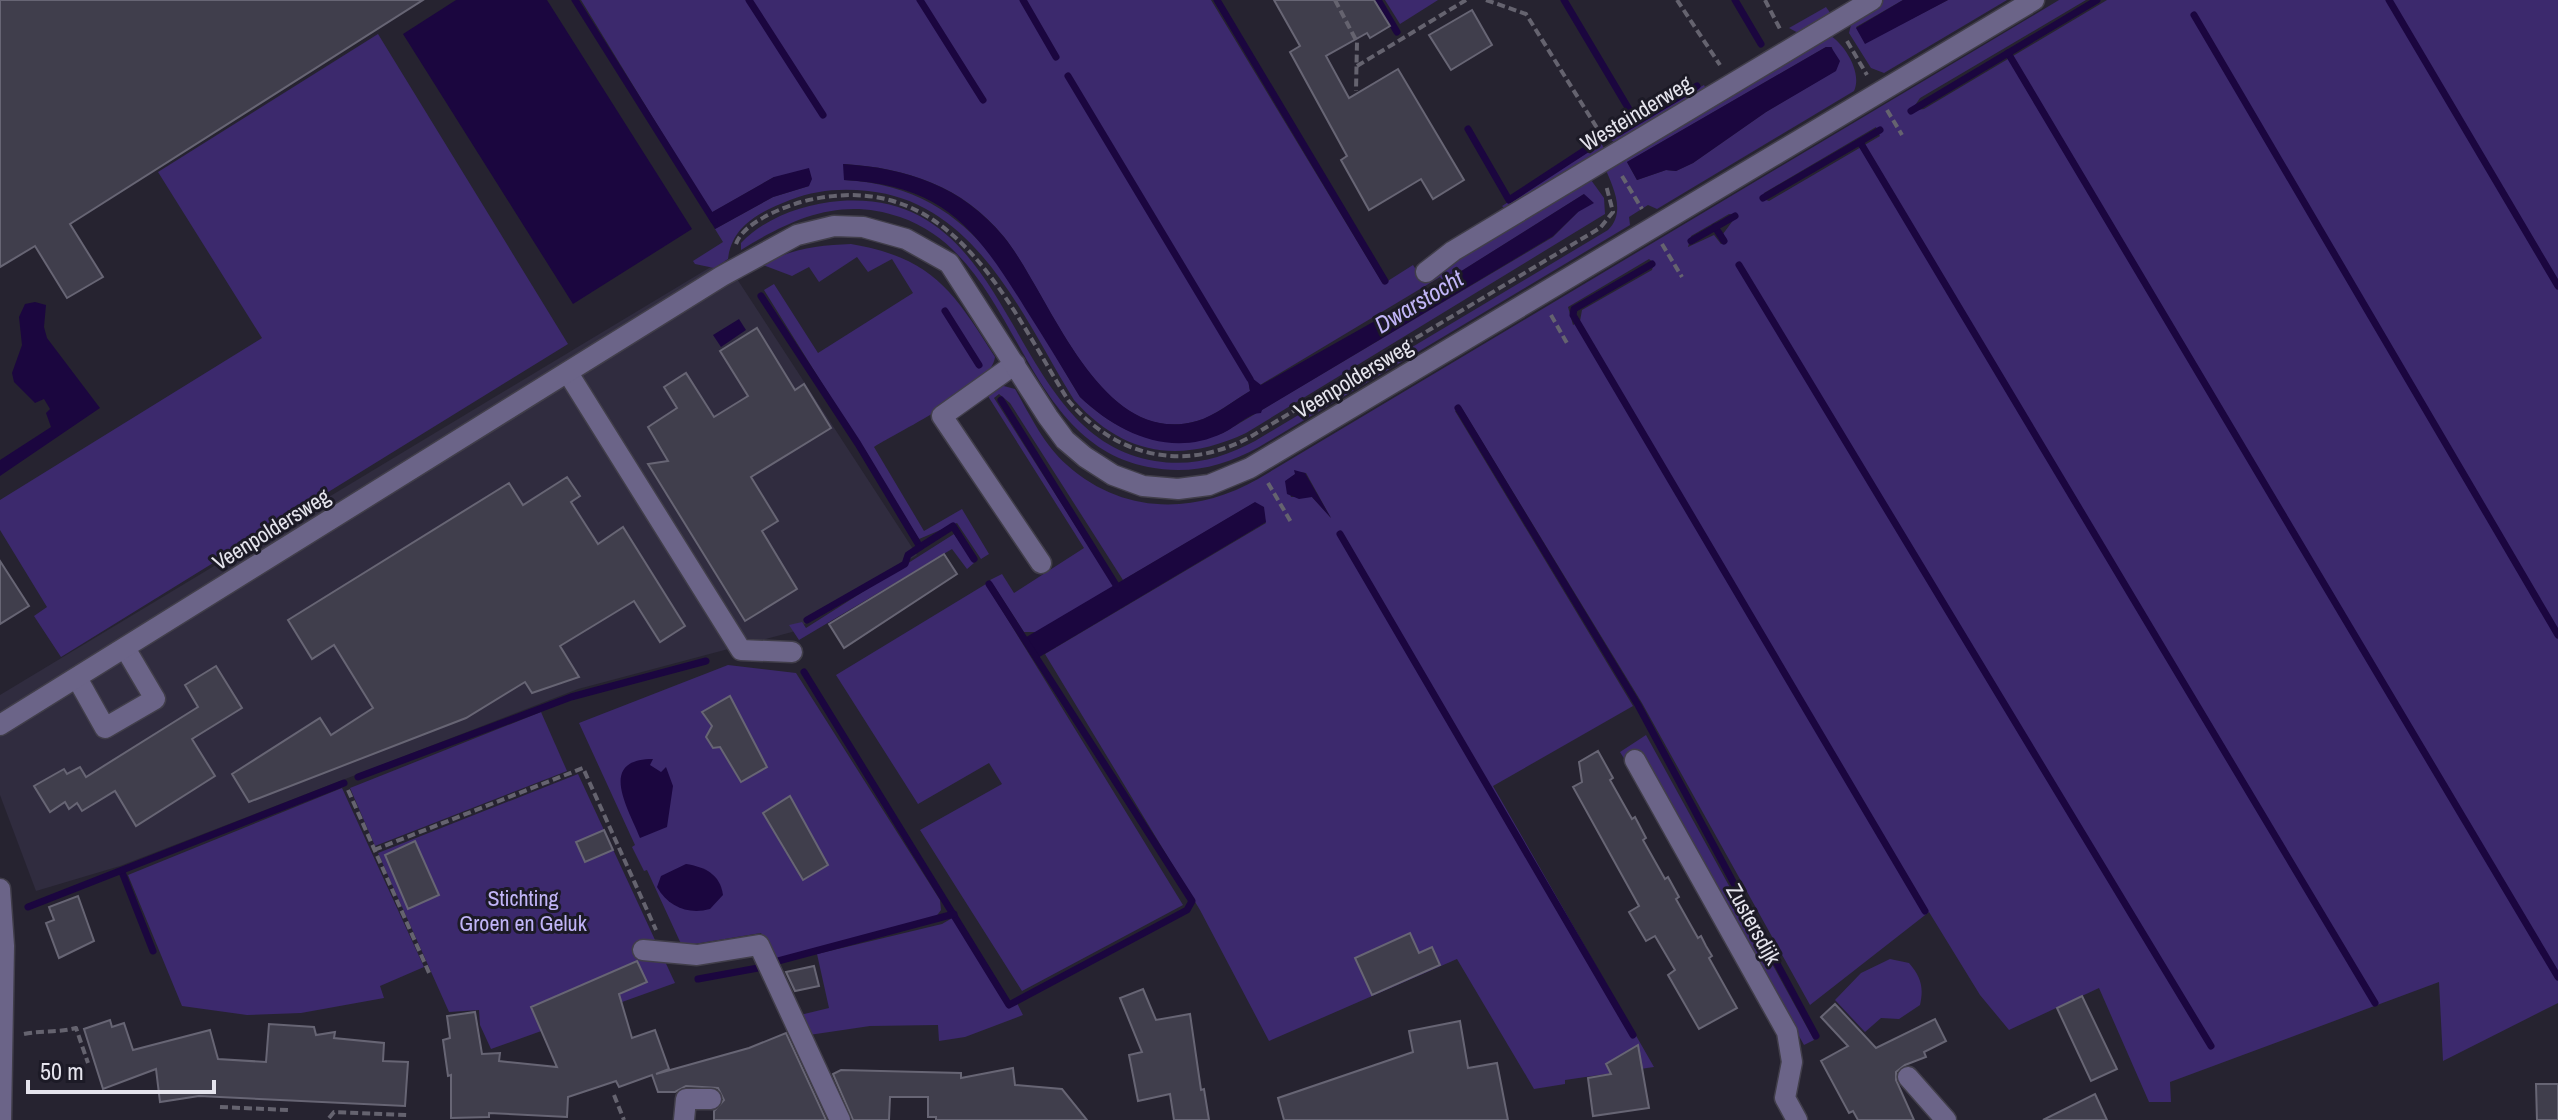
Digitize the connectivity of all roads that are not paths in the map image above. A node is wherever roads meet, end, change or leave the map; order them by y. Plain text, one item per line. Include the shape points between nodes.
1 (1872, 0) edge
2 (2034, 0) edge
3 (1426, 272) dead end
4 (1015, 364) junction
5 (568, 373) junction
6 (1041, 563) dead end
7 (125, 648) junction
8 (792, 652) dead end
9 (77, 678) junction
10 (0, 725) edge
11 (1635, 760) dead end
12 (0, 889) edge
13 (2, 946) edge
14 (643, 950) dead end
15 (1908, 1077) dead end
16 (711, 1099) dead end
17 (1, 1114) edge
18 (684, 1120) edge
19 (840, 1120) edge
20 (1797, 1120) edge
21 (1946, 1120) edge

1 - 3 street, Westeinderweg
2 - 4 street, Veenpoldersweg via 1256,464 1209,485 1143,486 1113,475 1065,440
4 - 5 street, Veenpoldersweg via 949,263 906,239 863,227 834,226 797,235 736,267
4 - 6 street via 942,416
5 - 7 street, Veenpoldersweg
5 - 8 street via 741,650
7 - 9 street, Veenpoldersweg
7 - 9 street via 155,699 105,728
9 - 10 street, Veenpoldersweg
11 - 20 street, Zustersdijk via 1787,1032 1792,1062 1785,1098
12 - 13 street
13 - 17 street
14 - 19 street via 697,955 759,945
15 - 21 street
16 - 18 street via 686,1099

